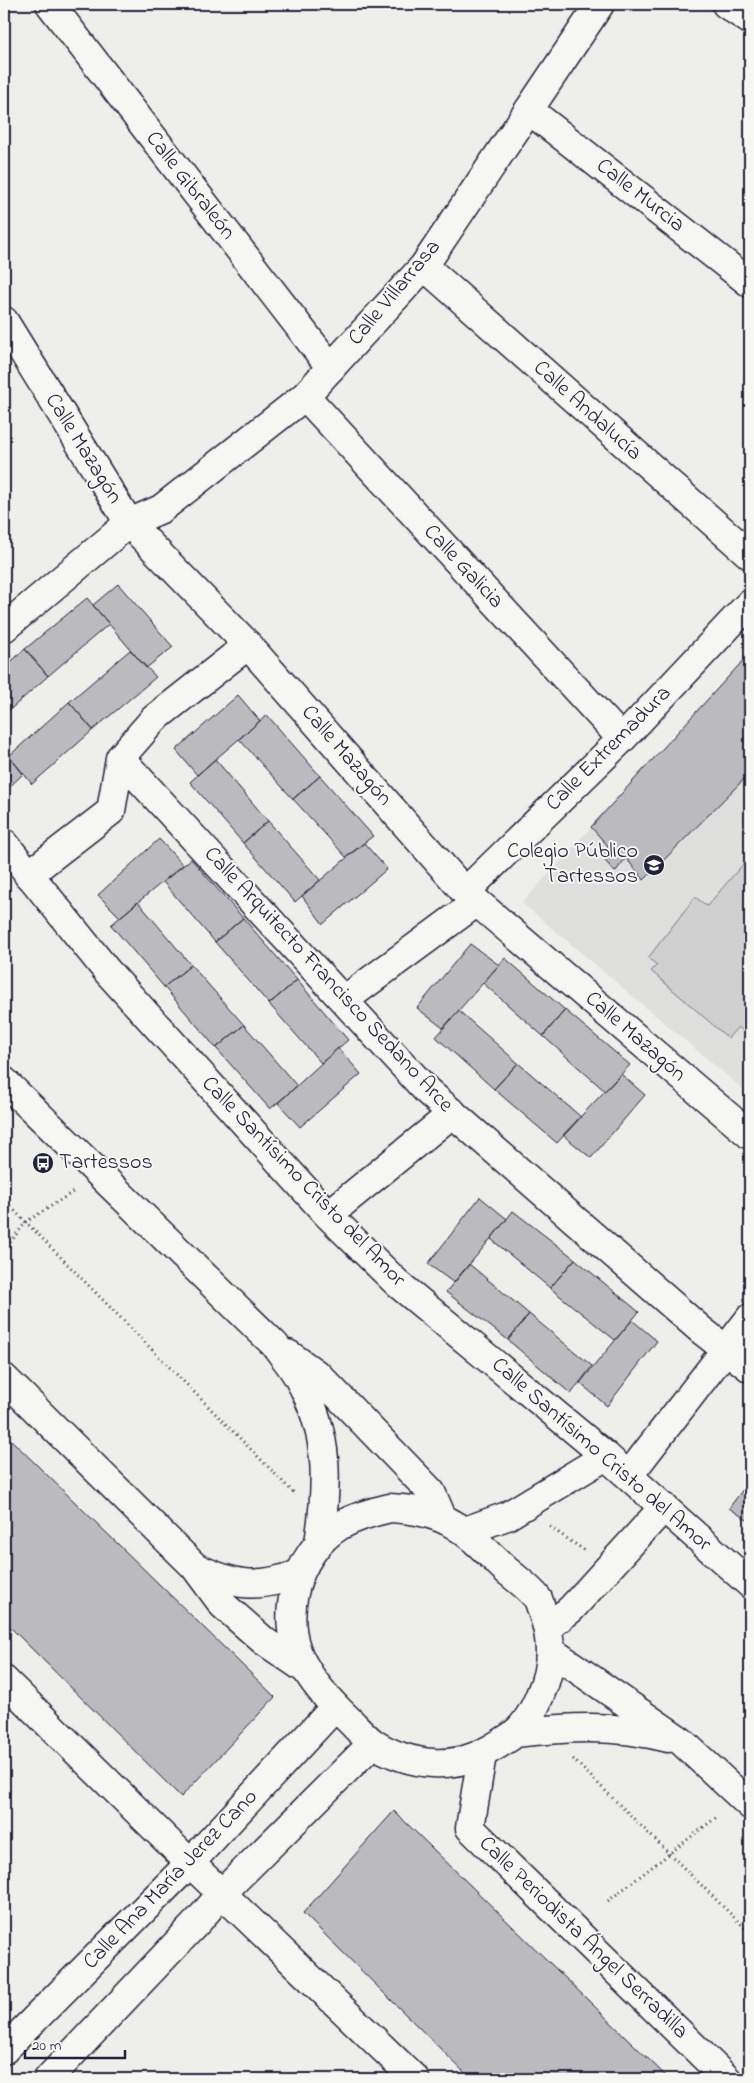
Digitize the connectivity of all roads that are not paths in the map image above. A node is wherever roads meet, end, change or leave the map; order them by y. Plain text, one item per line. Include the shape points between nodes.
1 (50, 4) edge
2 (600, 4) edge
3 (726, 4) edge
4 (750, 20) edge
5 (529, 110) junction
6 (424, 266) junction
7 (750, 283) edge
8 (4, 321) edge
9 (330, 368) junction
10 (305, 396) junction
11 (129, 523) junction
12 (750, 555) edge
13 (750, 603) edge
14 (4, 628) edge
15 (248, 645) junction
16 (622, 738) junction
17 (120, 758) junction
18 (4, 843) edge
19 (28, 875) junction
20 (471, 897) junction
21 (344, 1000) junction
22 (4, 1081) edge
23 (453, 1113) junction
24 (750, 1136) edge
25 (328, 1215) junction
26 (750, 1318) edge
27 (274, 1345) junction
28 (726, 1349) junction
29 (750, 1368) edge
30 (4, 1378) edge
31 (606, 1456) junction
32 (629, 1475) junction
33 (664, 1507) junction
34 (453, 1524) junction
35 (319, 1543) junction
36 (195, 1567) junction
37 (299, 1574) junction
38 (750, 1584) edge
39 (549, 1639) junction
40 (305, 1669) junction
41 (5, 1682) edge
42 (335, 1707) junction
43 (515, 1733) junction
44 (681, 1741) junction
45 (373, 1743) junction
46 (482, 1755) junction
47 (750, 1805) edge
48 (190, 1864) junction
49 (222, 1893) junction
50 (4, 2050) edge
51 (411, 2078) edge
52 (48, 2079) edge
53 (726, 2079) edge

1 - 9 street, Calle Gibraleón
2 - 5 street, Calle Villarrasa
3 - 4 street
5 - 6 street, Calle Villarrasa
5 - 7 street, Calle Murcia
6 - 9 street, Calle Villarrasa
6 - 12 street, Calle Andalucía
8 - 11 street, Calle Mazagón
9 - 10 street, Calle Villarrasa
10 - 11 street, Calle Villarrasa via 161,509
10 - 16 street, Calle Galicia
11 - 14 street, Calle Villarrasa
11 - 15 street, Calle Mazagón
13 - 16 street, Calle Extremadura
15 - 17 street via 154,719
15 - 20 street, Calle Mazagón
16 - 20 street, Calle Extremadura
17 - 19 street via 111,812
17 - 21 street, Calle Arquitecto Francisco Sedano Arce
18 - 19 street, Calle Santísimo Cristo del Amor
19 - 25 street, Calle Santísimo Cristo del Amor via 107,971
20 - 21 street, Calle Extremadura
20 - 24 street, Calle Mazagón
21 - 23 street, Calle Arquitecto Francisco Sedano Arce via 427,1091
22 - 27 street
23 - 25 street
23 - 28 street, Calle Arquitecto Francisco Sedano Arce
25 - 31 street, Calle Santísimo Cristo del Amor via 397,1283
26 - 28 street
27 - 34 street via 320,1376 431,1492
27 - 35 street via 299,1378 318,1425 325,1458 326,1500
28 - 29 street, Calle Arquitecto Francisco Sedano Arce
28 - 32 street
30 - 36 street
31 - 32 street, Calle Santísimo Cristo del Amor
31 - 34 street via 507,1516
32 - 33 street, Calle Santísimo Cristo del Amor
33 - 38 street, Calle Santísimo Cristo del Amor
33 - 39 street via 571,1609
34 - 35 street via 416,1510 390,1508 364,1514 340,1526
34 - 39 street via 538,1599
35 - 37 street
36 - 37 street via 220,1579 247,1584 275,1583
36 - 40 street via 223,1605 264,1641
37 - 40 street via 292,1606 293,1638
39 - 43 street via 547,1681 534,1709
39 - 44 street
40 - 42 street
41 - 48 street
42 - 45 street
42 - 48 street, Calle Ana María Jerez Cano
43 - 44 street via 599,1727 640,1731
43 - 46 street
44 - 47 street
45 - 46 street via 409,1759 434,1764
45 - 49 street, Calle Ana María Jerez Cano
46 - 53 street, Calle Periodista Ángel Serradilla via 470,1828
48 - 49 street
48 - 50 street, Calle Ana María Jerez Cano
49 - 51 street
49 - 52 street, Calle Ana María Jerez Cano

